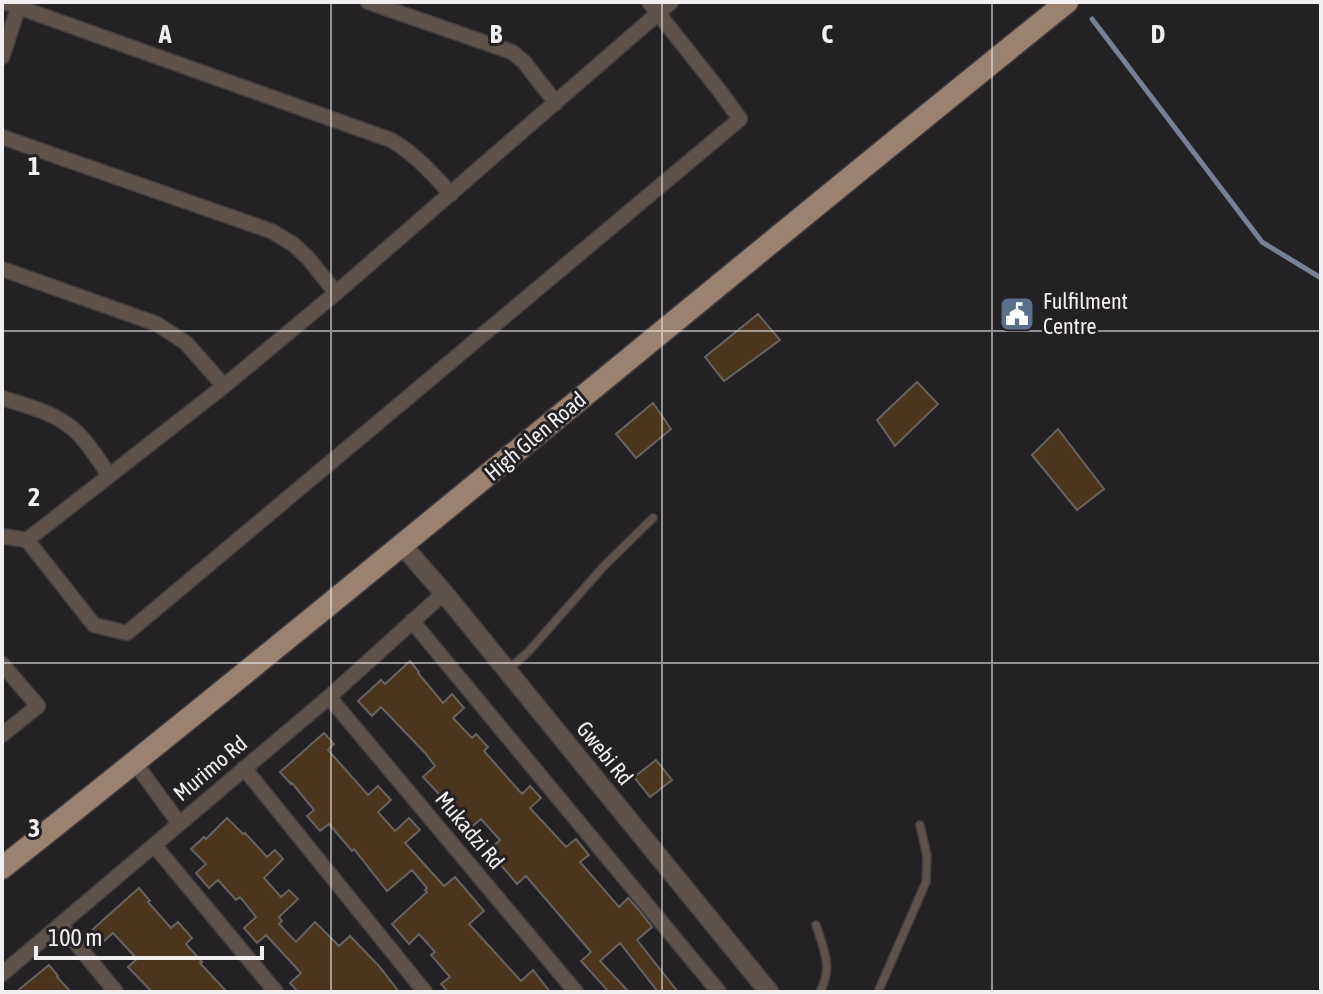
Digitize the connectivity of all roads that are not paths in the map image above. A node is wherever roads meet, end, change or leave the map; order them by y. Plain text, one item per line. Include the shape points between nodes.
1 (4, 2) edge
2 (368, 2) edge
3 (671, 2) edge
4 (1067, 2) edge
5 (19, 4) edge
6 (654, 7) edge
7 (2, 57) edge
8 (556, 103) junction
9 (2, 137) edge
10 (451, 194) junction
11 (2, 269) edge
12 (336, 293) junction
13 (224, 386) junction
14 (2, 398) edge
15 (109, 475) junction
16 (653, 518) dead end
17 (2, 536) edge
18 (27, 540) junction
19 (402, 545) junction
20 (444, 593) junction
21 (412, 621) junction
22 (2, 664) edge
23 (507, 670) junction
24 (329, 697) junction
25 (2, 735) edge
26 (135, 763) junction
27 (244, 768) junction
28 (179, 823) junction
29 (920, 825) dead end
30 (154, 845) junction
31 (2, 868) edge
32 (61, 925) junction
33 (816, 925) dead end
34 (2, 974) edge
35 (116, 992) edge
36 (276, 992) edge
37 (425, 992) edge
38 (576, 992) edge
39 (719, 992) edge
40 (769, 992) edge
41 (820, 992) edge
42 (878, 992) edge

1 - 5 street
2 - 8 street via 512,52
3 - 6 street
4 - 19 main road, High Glen Road
5 - 7 street
5 - 10 street via 391,140 424,164
6 - 8 street
6 - 18 street via 740,119 127,633 94,625
8 - 10 street
9 - 12 street via 271,231 308,258
10 - 12 street
11 - 13 street via 157,324 186,343
12 - 13 street
13 - 15 street
14 - 15 street via 69,426
15 - 18 street
16 - 23 lane
17 - 18 street
19 - 20 street, Gwebi Rd
19 - 26 main road, High Glen Road
20 - 21 street, Murimo Rd
20 - 23 street, Gwebi Rd
21 - 24 street, Murimo Rd
21 - 39 street
22 - 25 street via 38,706
23 - 40 street, Gwebi Rd
24 - 27 street, Murimo Rd
24 - 38 street, Mukadzi Rd
26 - 28 street
26 - 31 main road, High Glen Road
27 - 28 street, Murimo Rd
27 - 37 street
28 - 30 street, Murimo Rd
29 - 42 lane via 926,882
30 - 32 street, Murimo Rd
30 - 36 street
32 - 34 street, Murimo Rd
32 - 35 street
33 - 41 lane via 828,962

